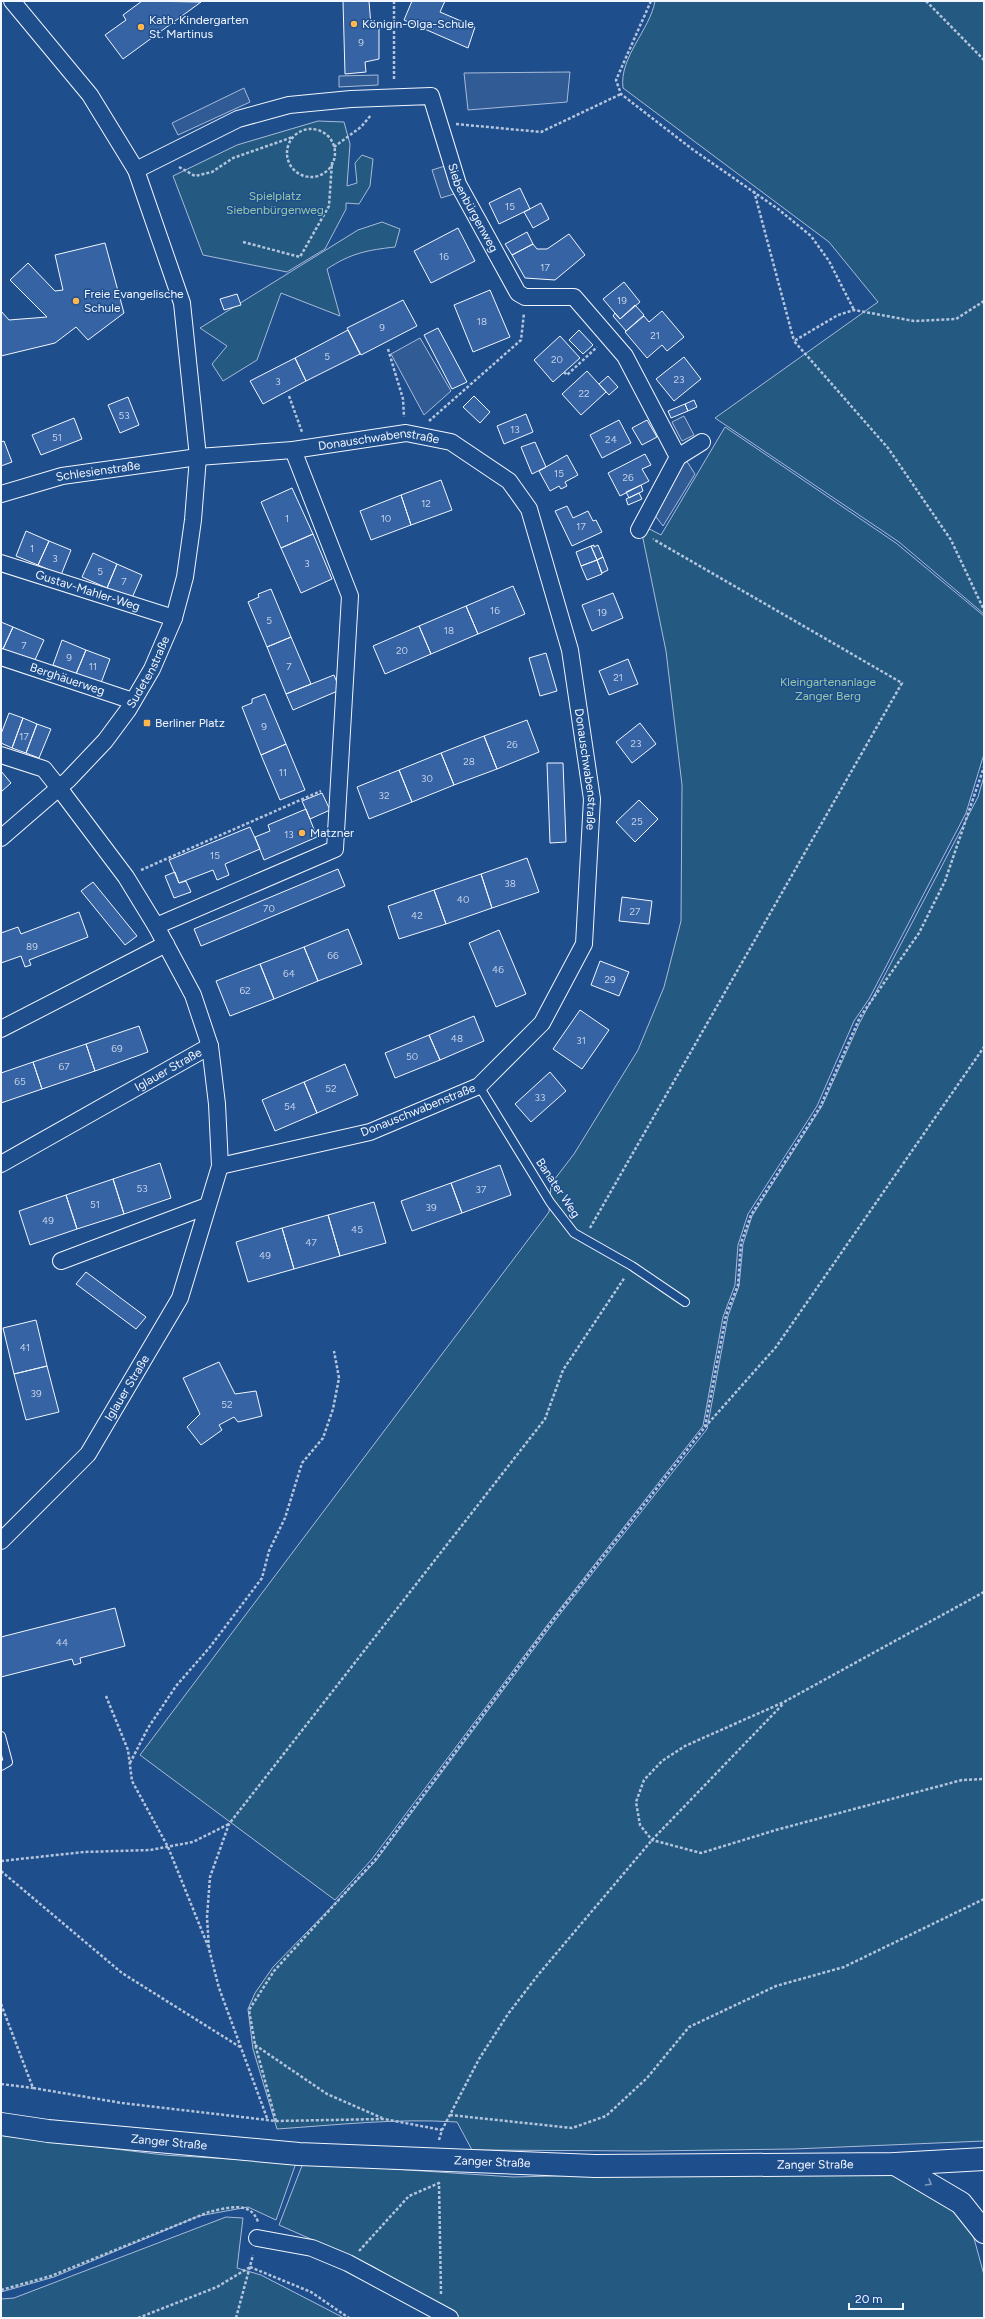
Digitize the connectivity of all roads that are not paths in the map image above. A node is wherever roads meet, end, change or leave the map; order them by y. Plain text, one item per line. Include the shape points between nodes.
1 (12, 1) edge
2 (136, 170) junction
3 (702, 442) dead end
4 (300, 448) junction
5 (198, 457) junction
6 (678, 458) junction
7 (1, 494) edge
8 (639, 530) road end
9 (1, 563) edge
10 (174, 618) junction
11 (1, 657) edge
12 (134, 701) junction
13 (1, 755) edge
14 (59, 788) junction
15 (1, 838) edge
16 (156, 926) junction
17 (166, 944) junction
18 (1, 1029) edge
19 (210, 1046) junction
20 (479, 1086) junction
21 (1, 1164) edge
22 (220, 1166) junction
23 (207, 1206) junction
24 (61, 1261) dead end
25 (685, 1302) dead end
26 (1, 1541) edge
27 (1, 1736) edge
28 (1, 1766) edge
29 (1, 2124) edge
30 (984, 2159) edge
31 (895, 2164) junction
32 (984, 2232) edge
33 (257, 2238) road end
34 (447, 2316) edge

1 - 2 street, Sudetenstraße via 90,95
2 - 5 street, Sudetenstraße via 182,303
2 - 6 street, Siebenbürgenweg via 238,119 289,105 431,96 458,184 518,293 525,297 574,297 625,356
3 - 6 street
4 - 5 street, Donauschwabenstraße
4 - 16 street via 350,596 335,849
4 - 20 street, Donauschwabenstraße via 410,434 451,442 509,481 528,509 570,650 592,799 584,944 542,1023
5 - 7 street, Schlesienstraße via 62,476
5 - 10 street, Sudetenstraße via 185,577
6 - 8 street
9 - 10 street, Gustav-Mahler-Weg
10 - 12 street, Sudetenstraße
11 - 12 street, Berghäuerweg
12 - 14 street, Sudetenstraße via 105,741
13 - 14 street, Iglauer Straße via 44,769
14 - 15 street, Sudetenstraße
14 - 16 street, Iglauer Straße via 126,876
16 - 17 street, Iglauer Straße
17 - 18 street
17 - 19 street, Iglauer Straße via 193,995
19 - 21 street, Iglauer Straße
19 - 22 street, Iglauer Straße via 217,1104
20 - 22 street, Donauschwabenstraße via 370,1132
20 - 25 lane, Banater Weg via 550,1202 574,1233 632,1266
22 - 23 street, Iglauer Straße
23 - 24 street
23 - 26 street, Iglauer Straße via 180,1298 88,1454
27 - 28 lane via 8,1762
29 - 31 street, Zanger Straße via 48,2131 299,2154 595,2166
30 - 31 street, Zanger Straße
31 -> 32 street via 961,2203
33 - 34 street via 312,2248 348,2263

